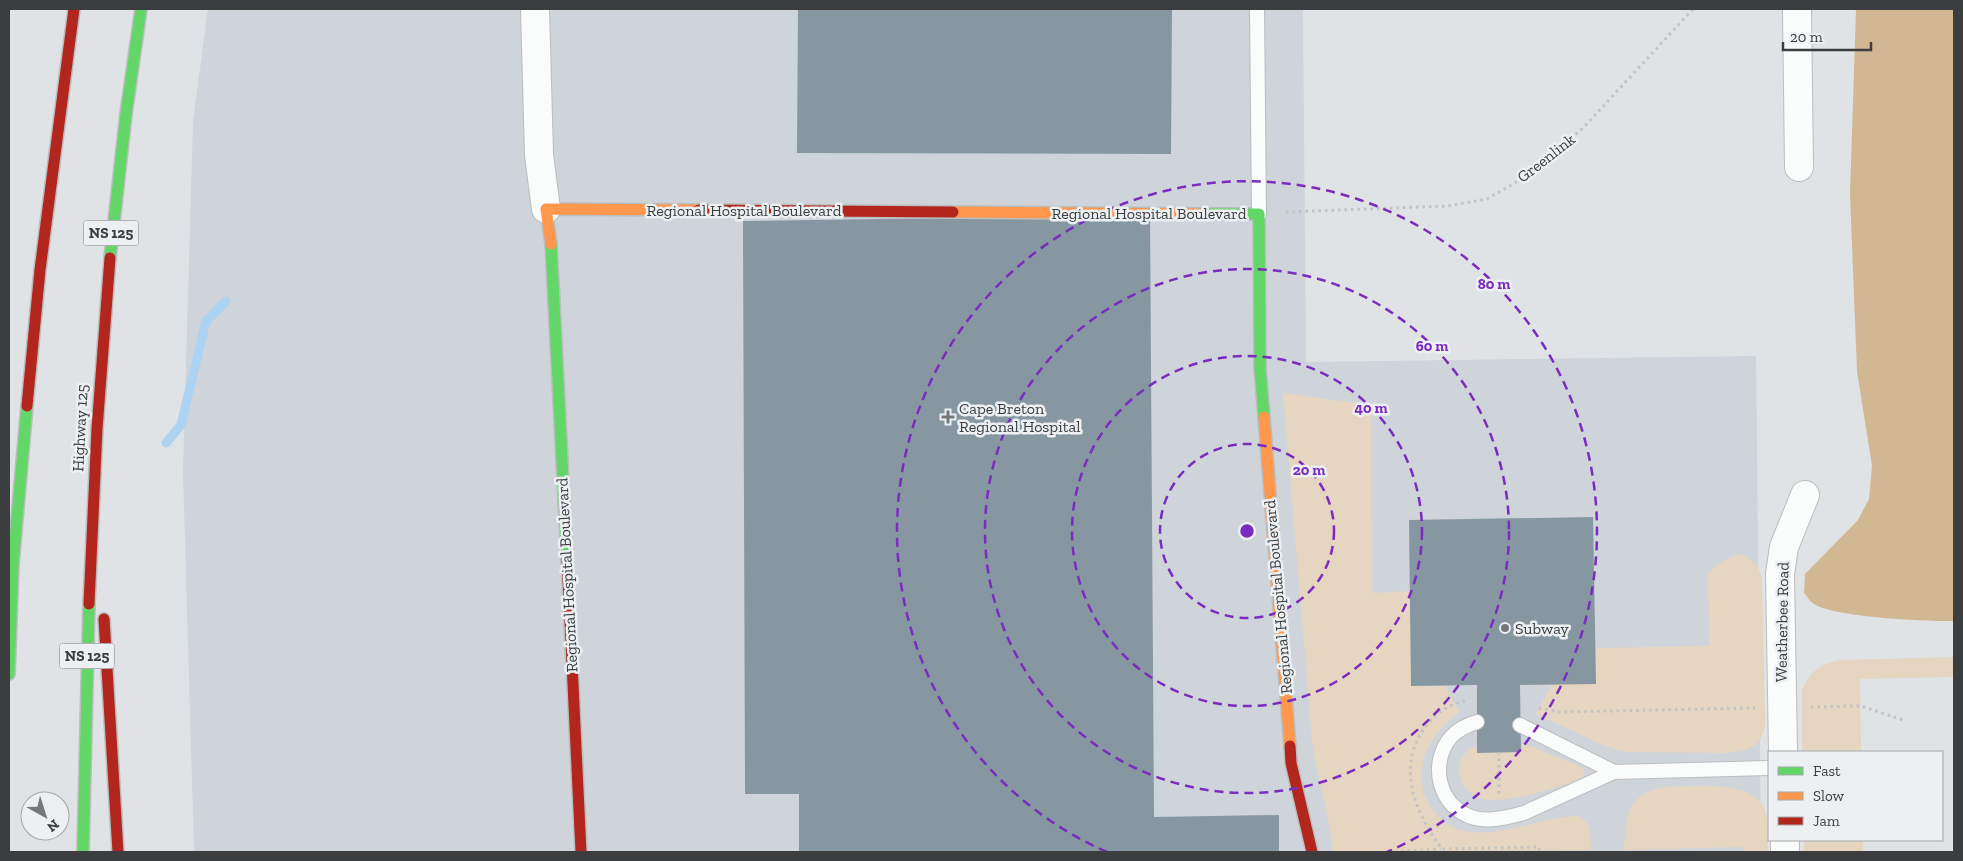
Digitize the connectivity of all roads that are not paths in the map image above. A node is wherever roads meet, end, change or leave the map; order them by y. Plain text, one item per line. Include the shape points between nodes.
1 (74, 9) edge
2 (141, 9) edge
3 (535, 9) edge
4 (1257, 9) edge
5 (1797, 9) edge
6 (1799, 166) dead end
7 (546, 209) junction
8 (1259, 214) junction
9 (94, 459) junction
10 (1805, 495) dead end
11 (102, 579) dead end
12 (103, 609) dead end
13 (9, 674) edge
14 (1477, 722) dead end
15 (1520, 725) dead end
16 (1783, 751) edge
17 (1768, 768) edge
18 (1614, 772) junction
19 (83, 852) edge
20 (118, 852) edge
21 (581, 852) edge
22 (1312, 852) edge

1 - 13 main road via 39,279 13,564
2 - 9 main road, Highway 125 / NS 125 via 128,86 108,263
3 - 7 street, Regional Hospital Boulevard via 539,155
4 - 8 lane
5 - 6 street
7 - 8 main road, Regional Hospital Boulevard
7 - 21 main road, Regional Hospital Boulevard via 553,267
8 - 22 main road, Regional Hospital Boulevard via 1260,368 1291,763
9 - 11 main road
9 - 19 main road, Highway 125 / NS 125
10 - 16 street, Weatherbee Road via 1784,547 1780,574
12 - 20 main road
14 - 18 lane via 1450,737 1441,753 1439,765 1443,792 1454,807 1468,816 1488,819 1524,813
15 - 18 lane
17 - 18 lane

